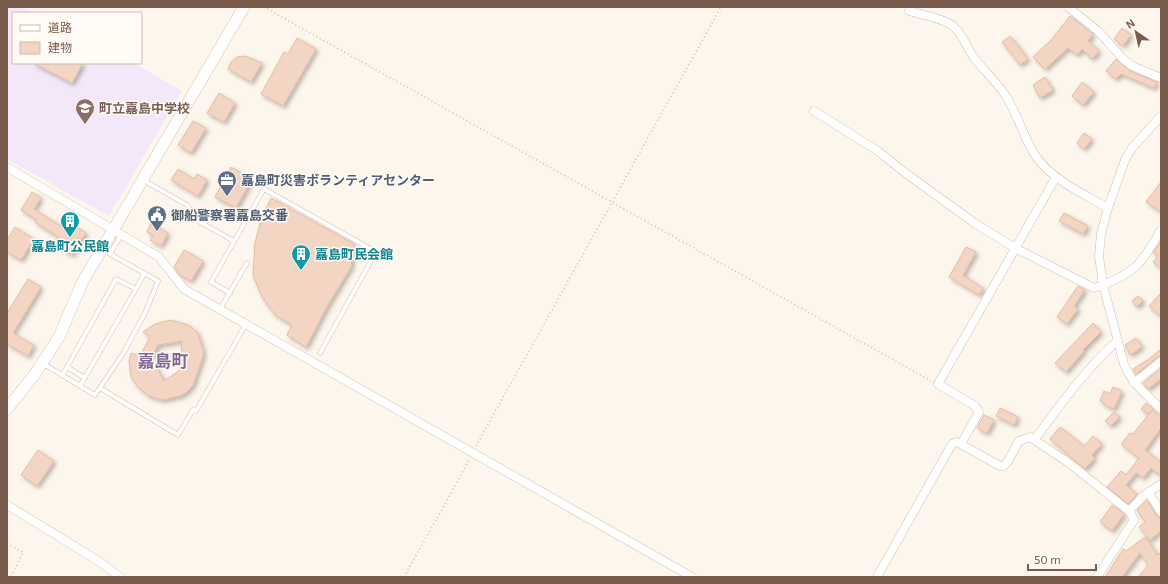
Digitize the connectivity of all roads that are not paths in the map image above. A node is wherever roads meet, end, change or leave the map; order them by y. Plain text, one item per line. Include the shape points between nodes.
1 (244, 7) edge
2 (912, 7) edge
3 (1068, 7) edge
4 (1161, 78) edge
5 (814, 111) dead end
6 (1161, 116) edge
7 (7, 167) edge
8 (1056, 177) junction
9 (144, 180) junction
10 (1108, 208) junction
11 (1161, 230) edge
12 (118, 232) junction
13 (234, 241) junction
14 (1015, 248) junction
15 (247, 263) dead end
16 (144, 274) junction
17 (1103, 285) junction
18 (136, 289) junction
19 (230, 293) junction
20 (220, 310) junction
21 (246, 324) junction
22 (1117, 341) junction
23 (320, 353) dead end
24 (1161, 361) edge
25 (42, 363) junction
26 (67, 367) junction
27 (62, 376) junction
28 (84, 378) junction
29 (1134, 383) junction
30 (80, 386) junction
31 (100, 388) junction
32 (7, 409) edge
33 (1161, 409) edge
34 (1035, 439) junction
35 (961, 444) junction
36 (1161, 484) edge
37 (1148, 492) junction
38 (7, 505) edge
39 (1129, 512) junction
40 (1161, 512) edge
41 (120, 577) edge
42 (692, 577) edge
43 (876, 577) edge
44 (1097, 577) edge

1 - 9 street
2 - 8 street via 910,11 950,24 959,32 973,56 1001,88 1037,158
3 - 4 street via 1098,31 1124,60
5 - 14 street via 878,151 976,224
6 - 10 street via 1135,144 1125,160
7 - 12 street
8 - 10 street
8 - 14 street
9 - 12 street
9 - 13 lane via 187,205 200,222
10 - 17 street via 1101,234 1099,256
11 - 17 street via 1139,264
12 - 16 lane via 110,254
12 - 20 street via 159,257 184,289
12 - 25 street via 82,283 59,337
13 - 19 lane via 211,282
13 - 23 lane via 264,189 376,252
14 - 17 street via 1094,288
14 - 35 street via 938,384 975,406 979,412
15 - 19 lane
16 - 18 lane
16 - 31 lane via 158,281 128,346
17 - 22 street
18 - 26 lane via 116,280
18 - 28 lane
19 - 20 lane
20 - 21 street
21 - 31 lane via 196,411 194,410 178,435
21 - 42 street
22 - 29 street via 1128,376
22 - 34 street via 1092,365
24 - 29 street
25 - 27 lane
25 - 32 street
26 - 27 lane
26 - 28 lane
27 - 30 lane
28 - 30 lane
29 - 33 street
30 - 31 lane via 95,395
34 - 35 street via 1030,437 1019,441 1004,466
34 - 39 street
35 - 43 street via 952,444
36 - 37 street
37 - 39 street
37 - 40 street
38 - 41 street
39 - 44 street via 1134,520

